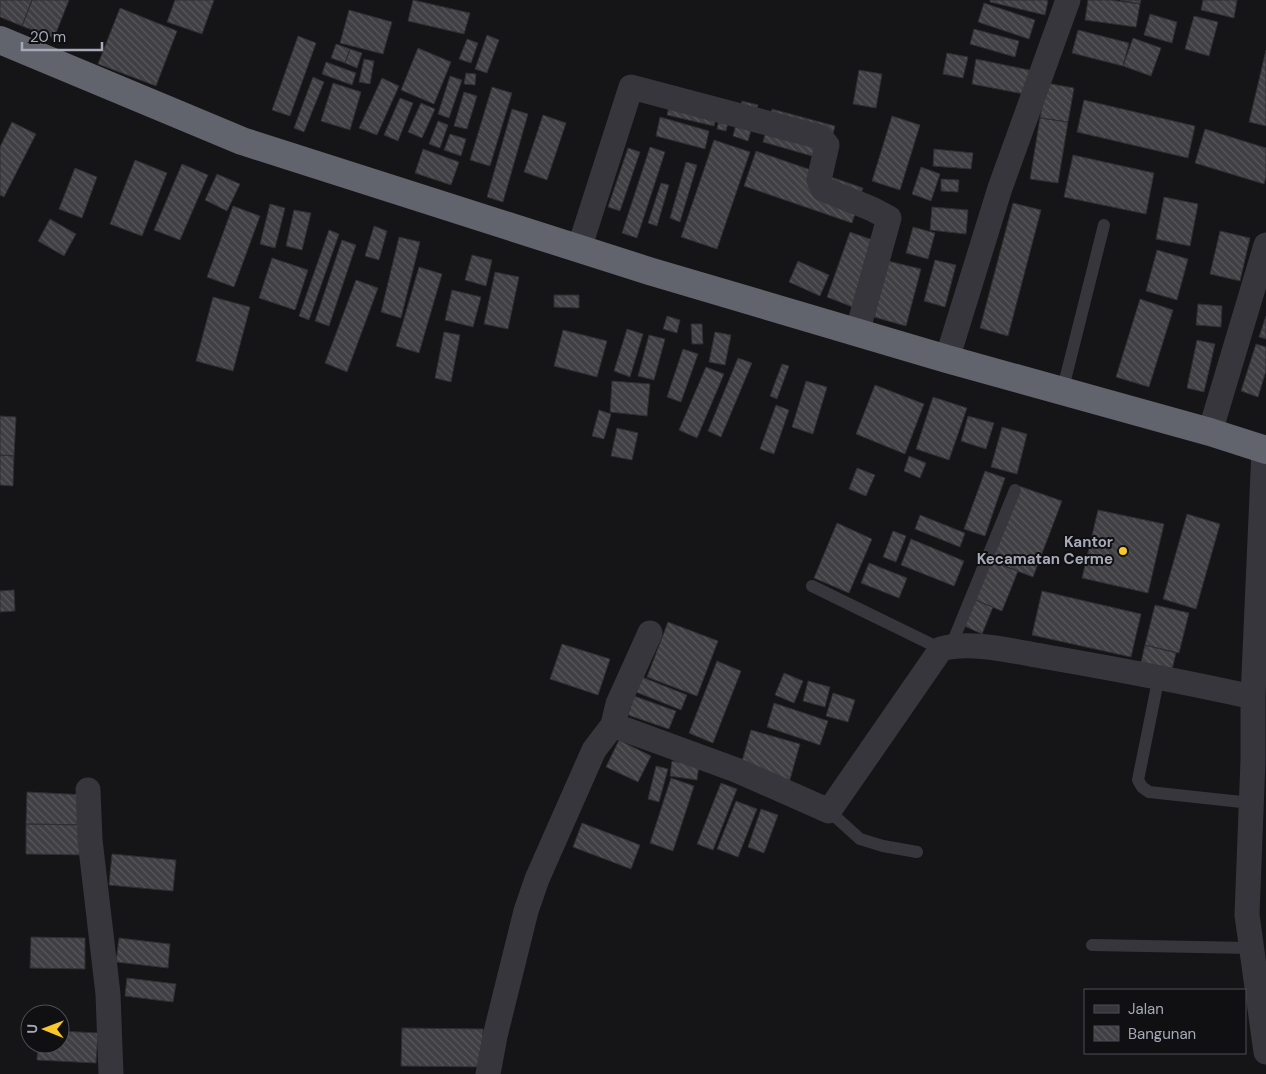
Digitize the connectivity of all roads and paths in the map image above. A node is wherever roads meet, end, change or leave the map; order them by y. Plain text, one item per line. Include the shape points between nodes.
1 (1068, 0) edge
2 (0, 40) edge
3 (1104, 225) dead end
4 (1266, 245) edge
5 (579, 249) junction
6 (857, 333) junction
7 (947, 360) junction
8 (1062, 392) junction
9 (1210, 432) junction
10 (1265, 450) edge
11 (1015, 490) dead end
12 (812, 586) dead end
13 (650, 633) dead end
14 (946, 647) junction
15 (1159, 676) junction
16 (1253, 698) junction
17 (613, 725) junction
18 (1260, 761) edge
19 (88, 790) dead end
20 (1252, 803) junction
21 (829, 811) junction
22 (917, 852) dead end
23 (1092, 945) dead end
24 (1251, 948) junction
25 (1262, 1000) edge
26 (1266, 1052) edge
27 (111, 1074) edge
28 (488, 1074) edge

1 - 7 street via 1000,188
2 - 5 highway via 242,141
3 - 8 lane
4 - 9 street
5 - 6 highway
5 - 6 street via 631,87 820,136 827,145 819,180 823,190 889,218
6 - 7 highway
7 - 8 highway
8 - 9 highway
9 - 10 highway
10 - 16 street
11 - 14 lane
12 - 14 lane
13 - 17 street via 618,704
14 - 15 street via 993,648
14 - 21 street
15 - 16 street
15 - 20 lane via 1138,780 1142,788 1149,792
16 - 18 street
17 - 21 street via 736,770
17 - 28 street via 594,750 537,879 526,911
18 - 20 street
19 - 27 street via 90,840 108,994
20 - 24 street via 1247,915
21 - 22 lane via 860,838
23 - 24 lane
24 - 25 street
25 - 26 street

